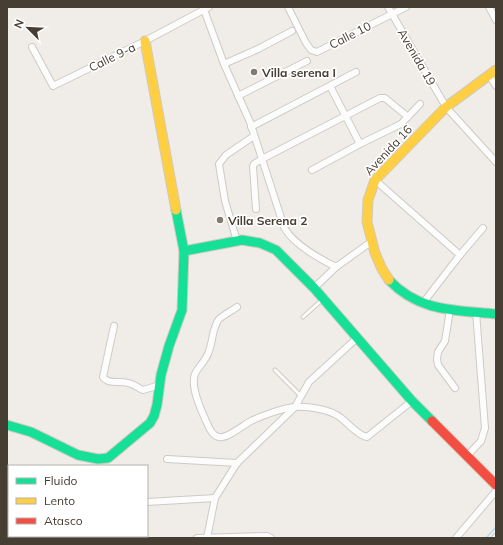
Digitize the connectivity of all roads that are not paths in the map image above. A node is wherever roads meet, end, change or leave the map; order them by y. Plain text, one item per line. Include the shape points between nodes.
1 (288, 7) edge
2 (388, 7) edge
3 (406, 7) edge
4 (489, 7) edge
5 (205, 8) edge
6 (392, 14) junction
7 (496, 20) edge
8 (292, 31) dead end
9 (145, 41) junction
10 (32, 47) dead end
11 (307, 61) dead end
12 (224, 64) junction
13 (356, 72) dead end
14 (492, 73) edge
15 (330, 86) junction
16 (496, 86) edge
17 (238, 96) junction
18 (420, 104) dead end
19 (446, 107) junction
20 (346, 115) junction
21 (408, 117) junction
22 (251, 127) junction
23 (254, 136) junction
24 (360, 144) junction
25 (262, 159) junction
26 (496, 162) edge
27 (312, 170) dead end
28 (375, 180) junction
29 (256, 209) dead end
30 (483, 228) dead end
31 (237, 241) junction
32 (371, 242) junction
33 (184, 251) junction
34 (460, 255) junction
35 (336, 268) junction
36 (314, 288) junction
37 (323, 298) junction
38 (423, 303) junction
39 (237, 308) dead end
40 (450, 310) junction
41 (476, 312) junction
42 (496, 314) edge
43 (303, 317) dead end
44 (114, 326) dead end
45 (357, 338) junction
46 (275, 370) dead end
47 (160, 385) junction
48 (455, 388) dead end
49 (301, 396) junction
50 (412, 401) junction
51 (295, 407) junction
52 (7, 425) edge
53 (467, 456) junction
54 (167, 459) dead end
55 (108, 462) edge
56 (237, 463) junction
57 (496, 485) edge
58 (496, 491) edge
59 (215, 498) junction
60 (148, 502) edge
61 (197, 538) edge
62 (207, 538) edge
63 (271, 538) edge
64 (456, 538) edge

1 - 6 street, Calle 10 via 306,43 311,50 317,52
2 - 6 street, Avenida 19
3 - 6 street, Calle 10
4 - 7 street
5 - 9 street, Calle 9-a
5 - 12 street
6 - 19 street, Avenida 19
8 - 12 street
9 - 10 street, Calle 9-a via 53,86
9 - 33 street
11 - 17 street
12 - 17 street
13 - 15 street
14 - 16 street
14 - 19 street, Avenida 16
15 - 20 street
15 - 22 street
17 - 22 street
18 - 21 street
19 - 26 street, Avenida 19
19 - 28 street, Avenida 16
20 - 21 street via 385,98
20 - 24 street
20 - 25 street
21 - 24 street via 400,124
22 - 23 street
23 - 25 street
23 - 31 street via 226,155 219,164
24 - 27 street
25 - 29 street via 253,167
25 - 35 street via 287,233
28 - 32 street, Avenida 16 via 370,188 366,210
28 - 34 street
30 - 34 street
31 - 33 street
31 - 36 street via 260,243 276,250
32 - 35 street
32 - 38 street, Avenida 16 via 388,279
33 - 47 street via 182,310 169,346
34 - 38 street
35 - 36 street
36 - 37 street
37 - 43 lane
37 - 45 street
38 - 40 street, Avenida 16
39 - 51 street via 220,319 216,325 209,352 195,373 198,401 213,434 223,437 251,421
40 - 41 street, Avenida 16
40 - 48 street via 445,341 437,359 438,365
41 - 42 street, Avenida 16
41 - 53 street via 485,428 481,440
44 - 47 street via 105,380 127,382 143,390
45 - 49 street via 309,382
45 - 50 street
46 - 49 lane
47 - 55 street via 157,406 150,423
49 - 51 street
50 - 51 street via 367,437 362,436 339,416 324,410
50 - 53 street
51 - 56 street
52 - 55 street via 30,432 76,454
53 - 57 street
54 - 56 street
56 - 59 street
58 - 64 street
59 - 60 street
59 - 62 street
61 - 62 street
62 - 63 street

